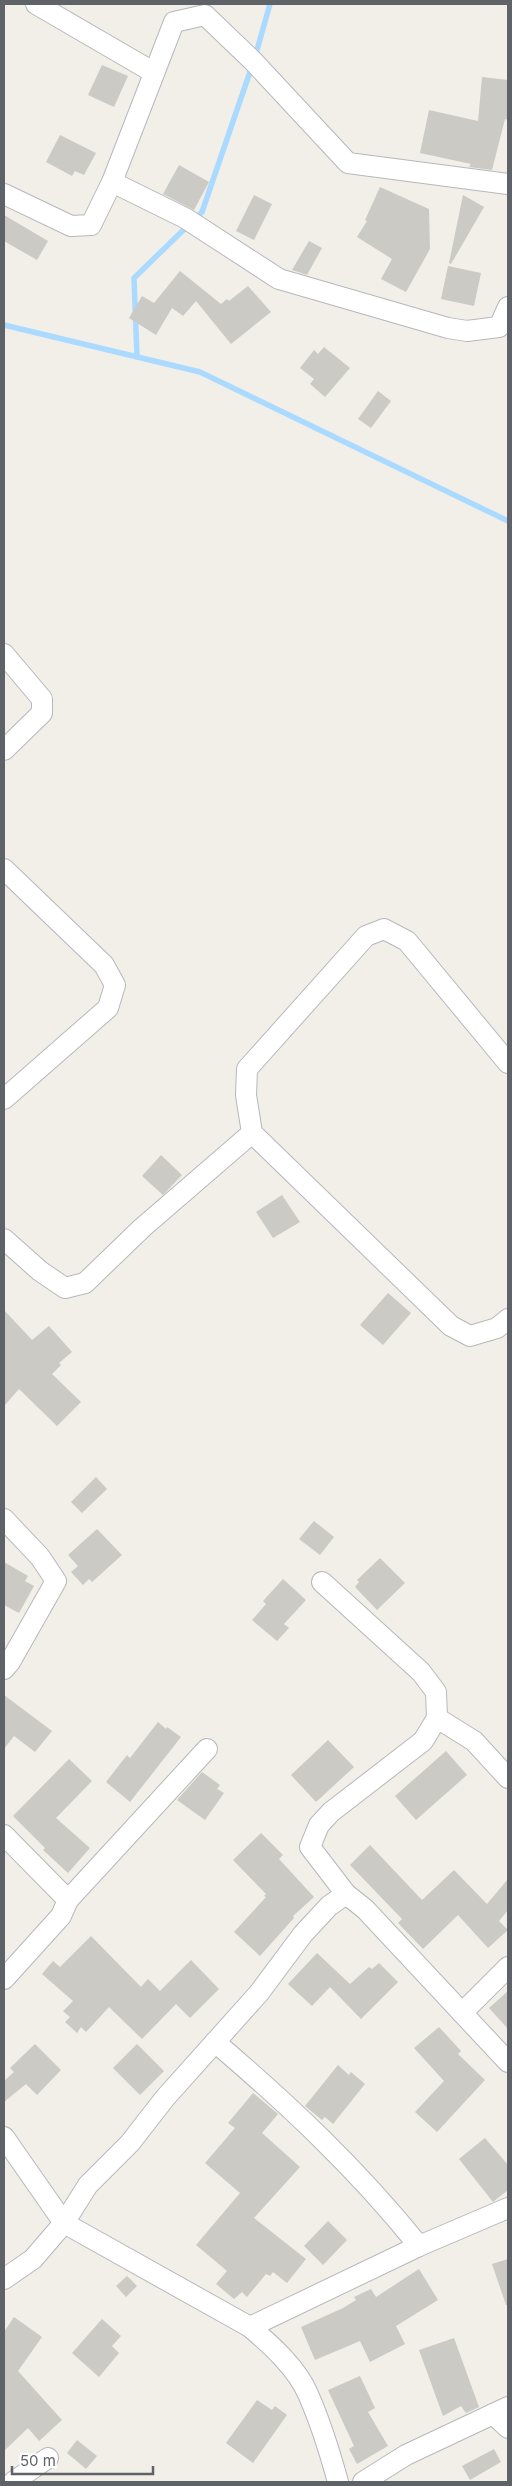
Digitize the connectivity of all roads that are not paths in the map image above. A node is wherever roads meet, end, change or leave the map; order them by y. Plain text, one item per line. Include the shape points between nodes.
1 (36, 4) edge
2 (153, 72) junction
3 (112, 182) junction
4 (508, 184) edge
5 (4, 194) edge
6 (508, 307) edge
7 (4, 654) edge
8 (4, 750) edge
9 (4, 869) edge
10 (508, 1063) edge
11 (4, 1099) edge
12 (252, 1133) junction
13 (4, 1239) edge
14 (508, 1319) edge
15 (4, 1519) edge
16 (322, 1582) dead end
17 (4, 1669) edge
18 (437, 1718) junction
19 (207, 1749) dead end
20 (508, 1778) edge
21 (4, 1835) edge
22 (346, 1894) junction
23 (68, 1900) junction
24 (508, 1967) edge
25 (4, 1979) edge
26 (462, 2013) junction
27 (215, 2042) junction
28 (508, 2062) edge
29 (4, 2137) edge
30 (508, 2208) edge
31 (64, 2223) junction
32 (419, 2246) junction
33 (4, 2279) edge
34 (250, 2327) junction
35 (500, 2410) edge
36 (508, 2428) edge
37 (48, 2458) dead end
38 (13, 2482) edge
39 (338, 2482) edge
40 (363, 2482) edge

1 - 2 street
2 - 3 street
2 - 4 street via 174,22 205,15 253,61 348,163
3 - 5 street via 91,225 71,226
3 - 6 street via 185,218 279,279 467,331 499,328
7 - 8 street via 42,699 42,713
9 - 11 street via 104,965 115,985 108,1008
10 - 12 street via 406,941 384,929 366,936 247,1069 246,1095
12 - 13 street via 142,1228 85,1283 65,1288
12 - 14 street via 451,1326 470,1336 497,1328
15 - 17 street via 40,1557 56,1581
16 - 18 street via 421,1672 436,1692
18 - 20 street via 474,1741
18 - 22 street via 423,1741 331,1812 319,1825 310,1847
19 - 23 street
21 - 23 street
22 - 26 street
22 - 27 street via 329,1906 303,1934 259,1993
23 - 25 street via 61,1916
24 - 26 street
26 - 28 street
27 - 31 street via 130,2143 88,2185
27 - 32 street via 249,2069 321,2137 382,2201
29 - 31 street
30 - 32 street
31 - 33 street via 33,2259
31 - 34 street
32 - 34 street
34 - 39 street via 294,2372 308,2392
35 - 36 street
35 - 40 street via 406,2455
37 - 38 street

